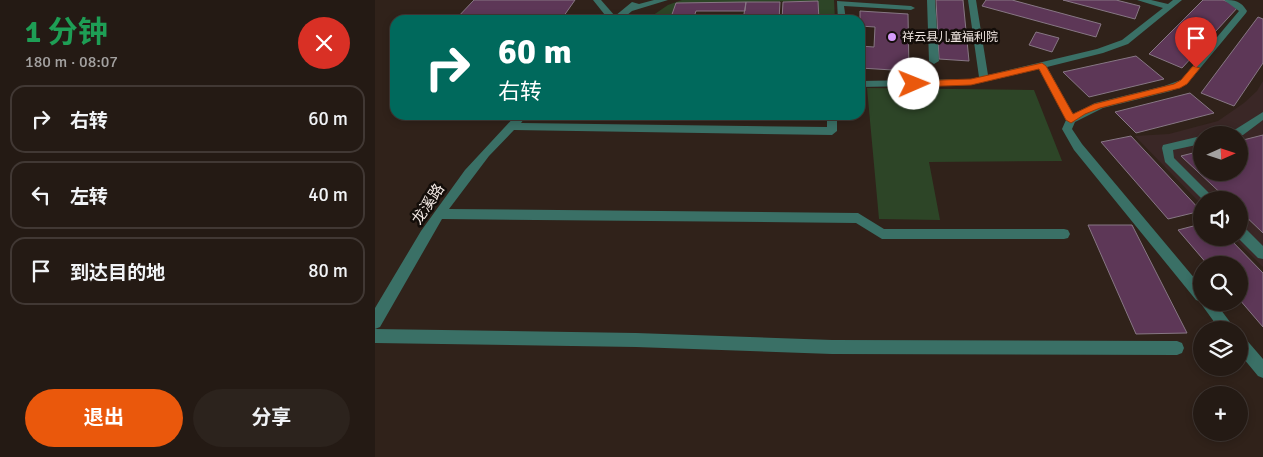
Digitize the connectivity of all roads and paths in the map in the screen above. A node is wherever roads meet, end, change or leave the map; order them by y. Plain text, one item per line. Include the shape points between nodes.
1 (597, 0) edge
2 (639, 0) edge
3 (664, 0) edge
4 (931, 0) edge
5 (972, 0) edge
6 (1141, 0) edge
7 (1177, 0) edge
8 (1228, 0) edge
9 (1169, 7) junction
10 (911, 8) dead end
11 (629, 9) junction
12 (610, 15) edge
13 (621, 15) edge
14 (841, 15) edge
15 (934, 61) dead end
16 (1042, 66) junction
17 (984, 80) junction
18 (865, 84) edge
19 (1263, 115) edge
20 (517, 120) edge
21 (832, 120) edge
22 (1071, 120) junction
23 (511, 126) junction
24 (1247, 126) edge
25 (1193, 142) edge
26 (1200, 191) edge
27 (440, 214) junction
28 (1064, 234) dead end
29 (1248, 239) edge
30 (1263, 254) edge
31 (1193, 286) edge
32 (1213, 311) edge
33 (1222, 321) edge
34 (375, 322) edge
35 (375, 336) edge
36 (1177, 348) dead end
37 (1248, 353) edge
38 (1263, 371) edge

1 - 12 street
2 - 11 street
3 - 11 street
4 - 15 street
5 - 17 street
6 - 9 street
7 - 9 street
8 - 22 street via 1243,11 1184,82 1097,106
9 - 16 street via 1119,45
10 - 14 street via 840,4
11 - 13 street
16 - 17 street
16 - 22 street
17 - 18 street via 949,84
19 - 24 street
20 - 23 street, 龙溪路
21 - 23 street via 832,131
22 - 31 street via 1067,129 1078,147
23 - 27 street, 龙溪路 via 480,160
25 - 26 street via 1167,148 1169,159
27 - 28 street via 858,218 882,234
27 - 34 street, 龙溪路
29 - 30 street
32 - 33 street
35 - 36 street via 832,347
37 - 38 street

